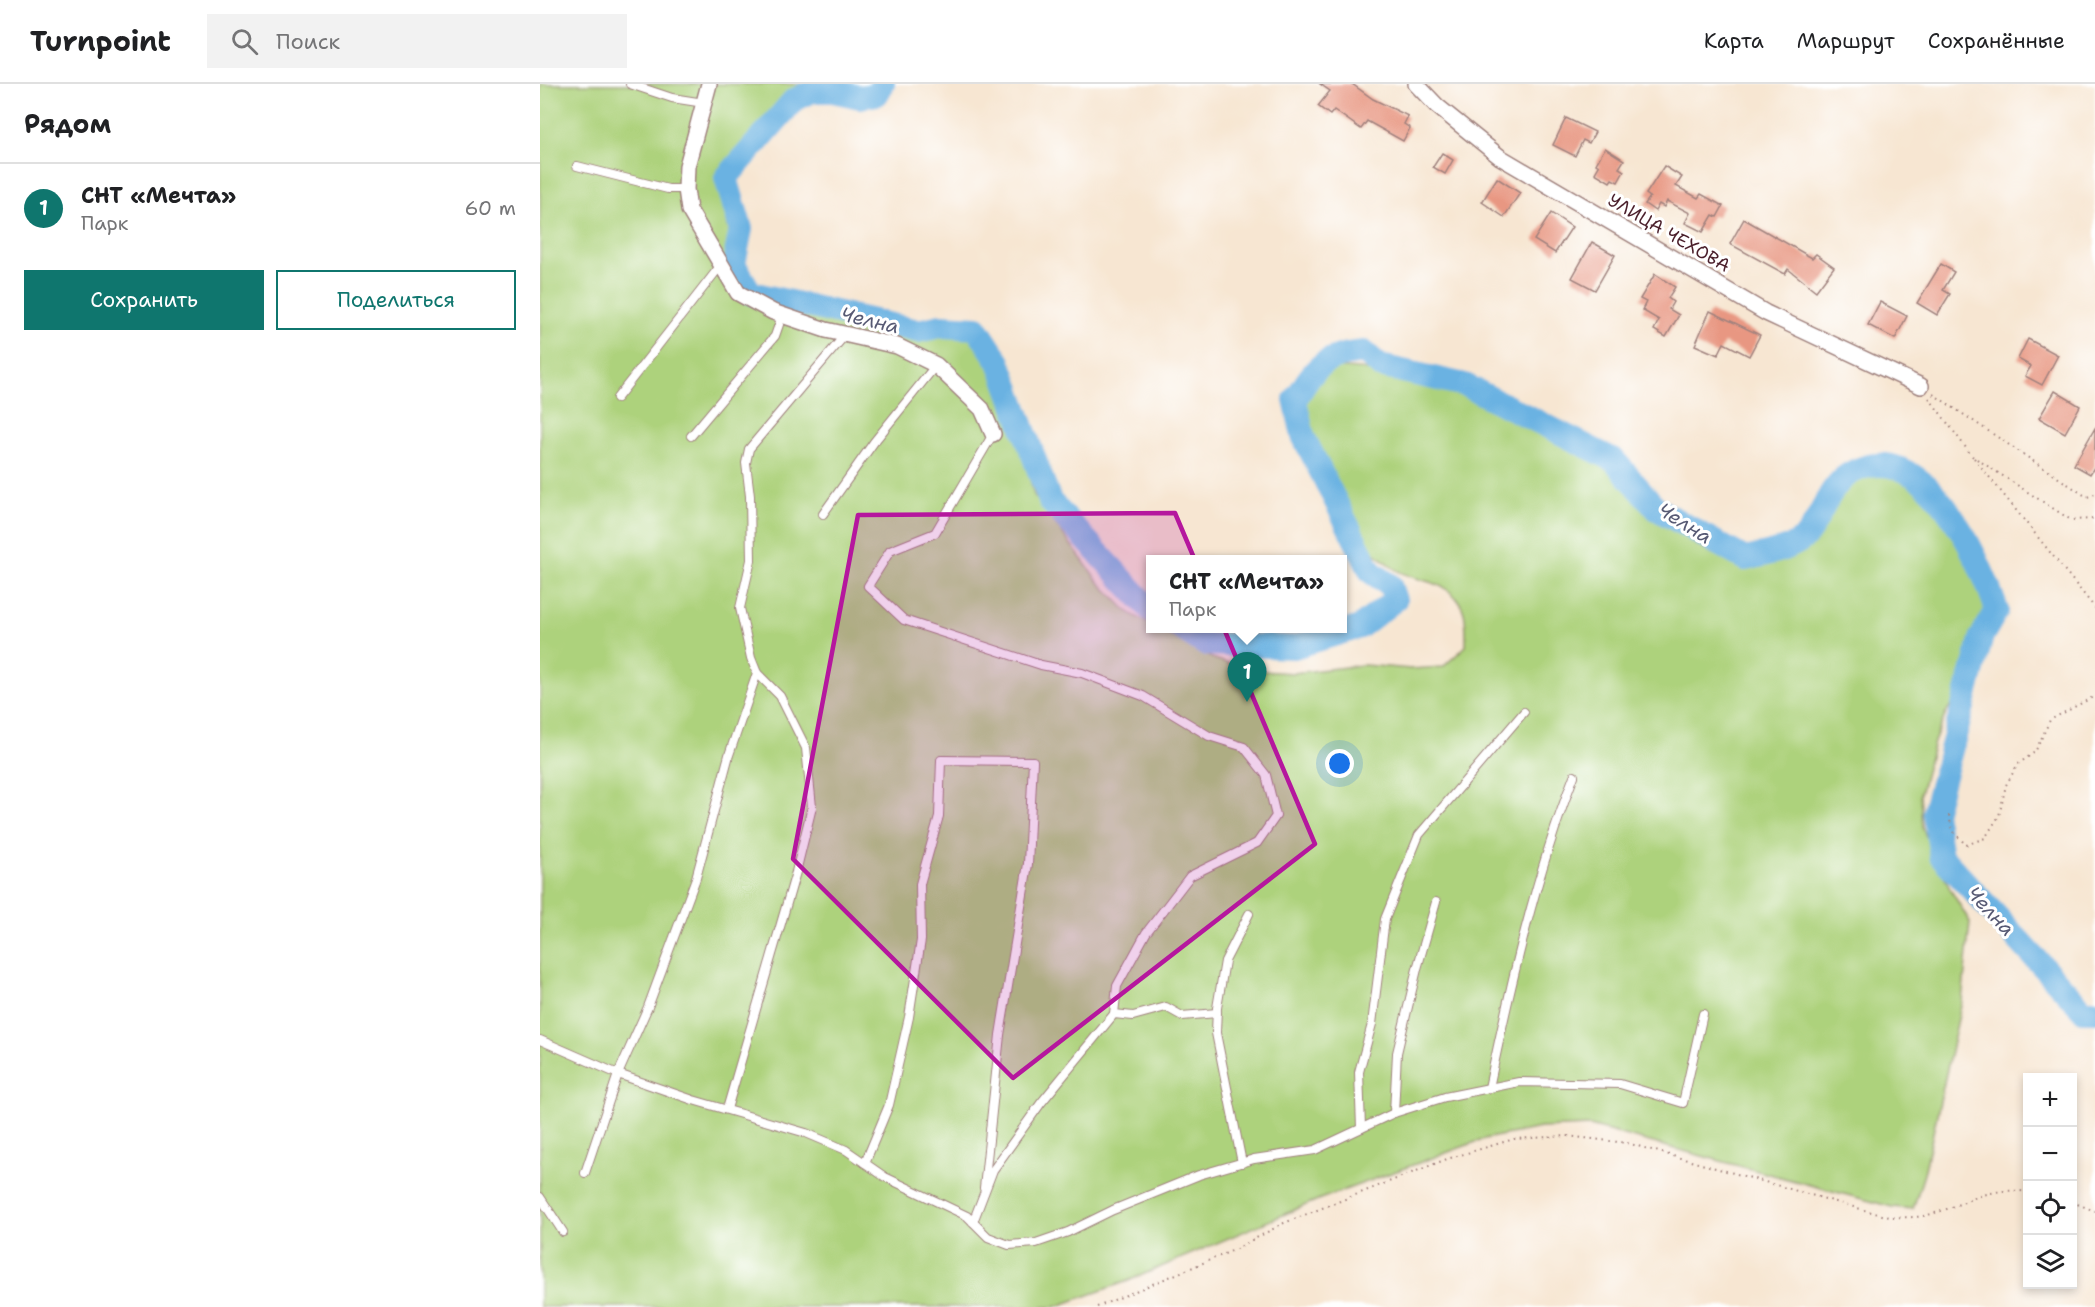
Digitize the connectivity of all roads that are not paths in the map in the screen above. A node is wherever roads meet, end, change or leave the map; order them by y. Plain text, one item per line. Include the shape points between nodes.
1 (630, 84) edge
2 (709, 84) edge
3 (1416, 84) edge
4 (704, 103) junction
5 (577, 166) dead end
6 (686, 189) junction
7 (721, 265) junction
8 (782, 315) junction
9 (846, 334) junction
10 (936, 365) junction
11 (1921, 386) road end
12 (617, 398) dead end
13 (993, 434) joint
14 (691, 436) dead end
15 (823, 514) dead end
16 (757, 673) junction
17 (1524, 712) dead end
18 (1575, 776) dead end
19 (1436, 903) dead end
20 (1249, 914) dead end
21 (1217, 1013) junction
22 (1114, 1014) junction
23 (1703, 1014) dead end
24 (540, 1040) edge
25 (618, 1074) junction
26 (1489, 1088) junction
27 (727, 1109) junction
28 (1394, 1113) junction
29 (1361, 1128) junction
30 (865, 1163) junction
31 (1242, 1163) junction
32 (585, 1173) dead end
33 (984, 1188) junction
34 (540, 1197) edge
35 (973, 1222) junction
36 (563, 1232) dead end

1 - 4 lane via 672,98
2 - 4 street
3 - 11 street, УЛИЦА ЧЕХОВА via 1500,157 1766,313
4 - 6 street via 687,166
5 - 6 lane via 668,189
6 - 7 street via 689,210
7 - 8 street via 738,292
7 - 12 lane
8 - 9 street
8 - 14 lane via 775,336
9 - 10 street via 897,346
9 - 16 lane via 749,449 746,463 751,560 740,608
10 - 13 street via 982,410
10 - 15 lane
13 - 22 lane via 935,533 891,551 868,586 904,620 1041,665 1082,673 1143,696 1209,736 1244,747 1266,775 1276,816 1257,843 1190,876 1146,933 1118,986
16 - 25 lane via 729,755 696,879
16 - 27 lane via 780,696 806,748 812,807
17 - 29 lane via 1419,835 1385,920 1374,1014 1359,1072
18 - 26 lane via 1550,841
19 - 28 lane via 1397,1053
20 - 21 lane via 1225,961
21 - 22 lane via 1182,1016 1166,1007 1133,1016
21 - 31 lane via 1216,1033
22 - 33 lane via 1041,1103
23 - 26 lane via 1683,1103 1620,1084 1519,1082
24 - 25 lane
25 - 27 lane
25 - 32 lane
26 - 28 lane
27 - 30 lane via 806,1133
28 - 29 lane
29 - 31 lane via 1315,1150
30 - 33 lane via 889,1105 909,1017 921,940 920,884 939,816 941,760 1033,761 1028,864 1000,1035
30 - 35 lane
31 - 35 lane via 1198,1175 1036,1244 1009,1245 988,1238
33 - 35 lane
34 - 36 lane

